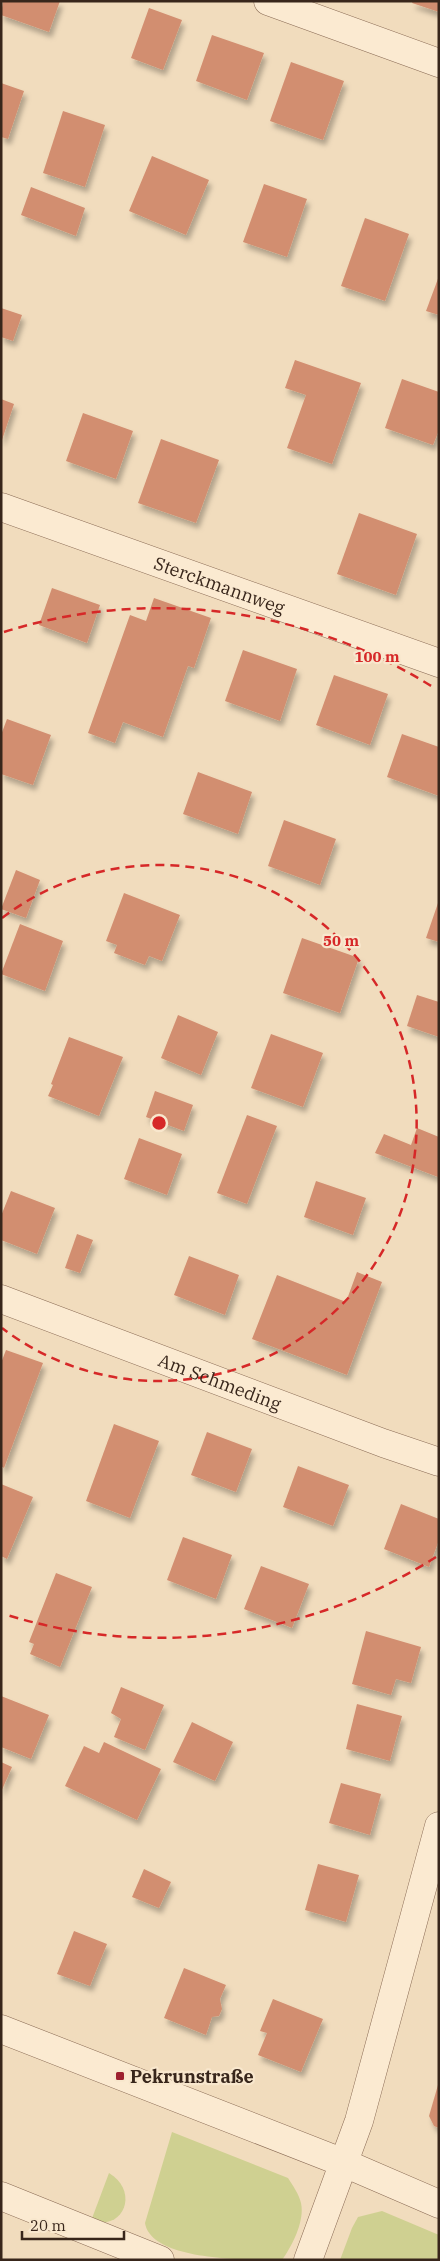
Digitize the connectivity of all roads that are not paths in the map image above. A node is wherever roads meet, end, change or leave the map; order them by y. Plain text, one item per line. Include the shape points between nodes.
1 (268, 1) edge
2 (439, 63) edge
3 (1, 507) edge
4 (439, 663) edge
5 (1, 1300) edge
6 (439, 1462) edge
7 (439, 1826) edge
8 (1, 2029) edge
9 (344, 2163) junction
10 (1, 2196) edge
11 (439, 2204) edge
12 (160, 2260) edge
13 (308, 2260) edge

1 - 2 street
3 - 4 street, Sterckmannweg
5 - 6 street, Am Schmeding
7 - 9 street via 359,2121
8 - 9 street
9 - 11 street
9 - 13 street
10 - 12 street

